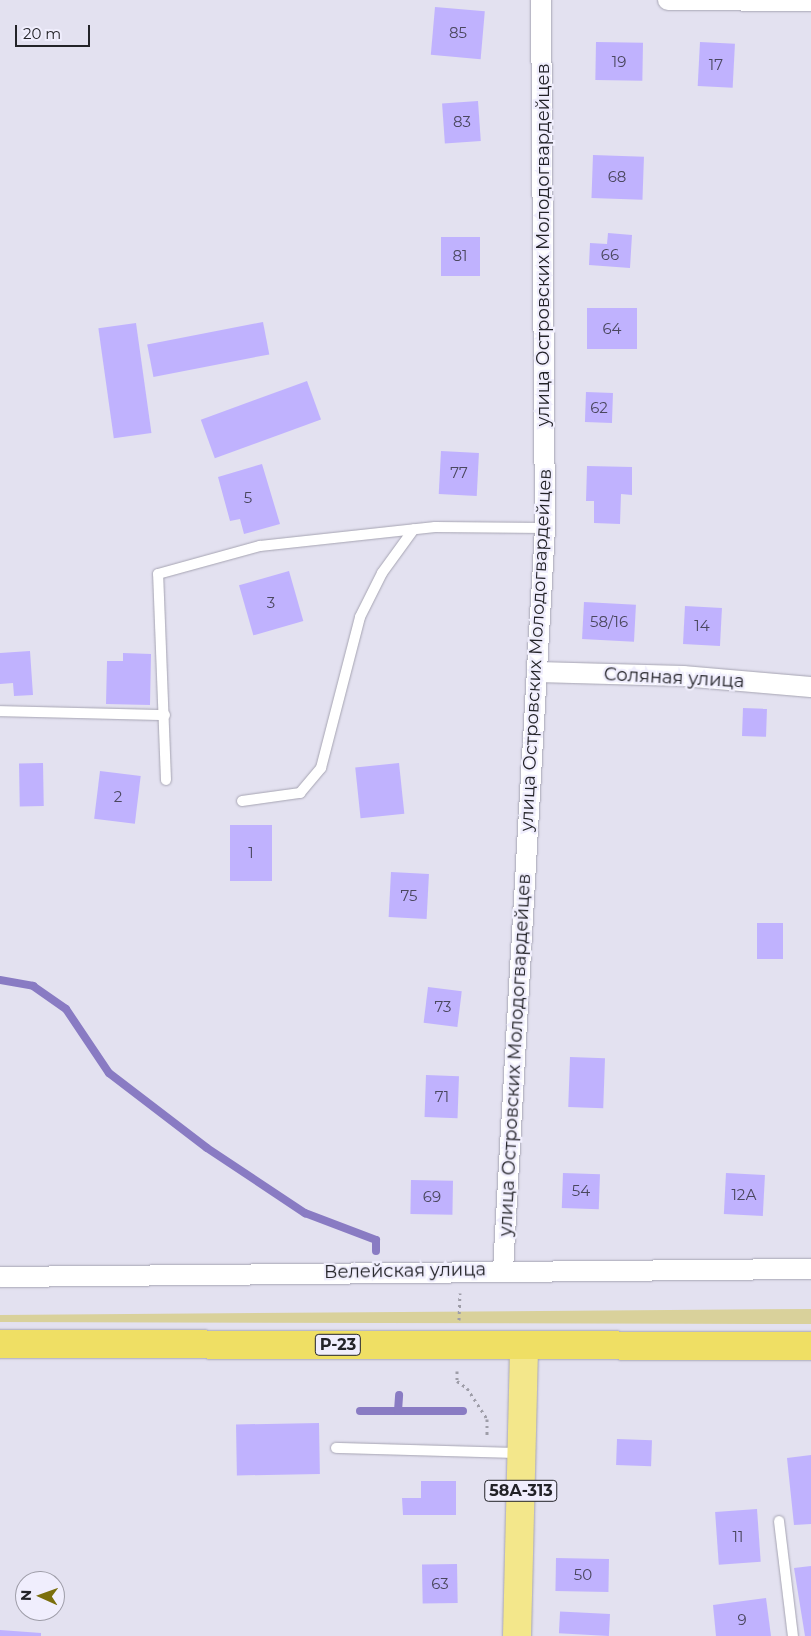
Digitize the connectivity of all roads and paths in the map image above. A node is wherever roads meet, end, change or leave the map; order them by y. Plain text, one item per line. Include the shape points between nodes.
1 (541, 0) edge
2 (668, 0) edge
3 (811, 1) edge
4 (545, 528) junction
5 (414, 529) junction
6 (537, 672) junction
7 (811, 687) edge
8 (0, 711) edge
9 (165, 715) junction
10 (166, 780) dead end
11 (242, 801) dead end
12 (811, 1269) edge
13 (503, 1270) junction
14 (0, 1277) edge
15 (0, 1344) edge
16 (524, 1346) junction
17 (811, 1346) edge
18 (336, 1448) dead end
19 (522, 1453) junction
20 (779, 1522) dead end
21 (517, 1636) edge
22 (793, 1636) edge

1 - 4 street, улица Островских Молодогвардейцев
2 - 3 street
4 - 5 lane
4 - 6 street, улица Островских Молодогвардейцев
5 - 9 lane via 260,546 158,574
5 - 11 lane via 382,573 360,617 321,768 300,793
6 - 7 street, Соляная улица via 683,676
6 - 13 street, улица Островских Молодогвардейцев
8 - 9 lane
9 - 10 lane
12 - 13 street, Велейская улица
13 - 14 street, Велейская улица
15 - 16 highway, Р-23
16 - 17 highway, Р-23
16 - 19 main road, 58А-313
18 - 19 lane
19 - 21 main road, 58А-313
20 - 22 lane

